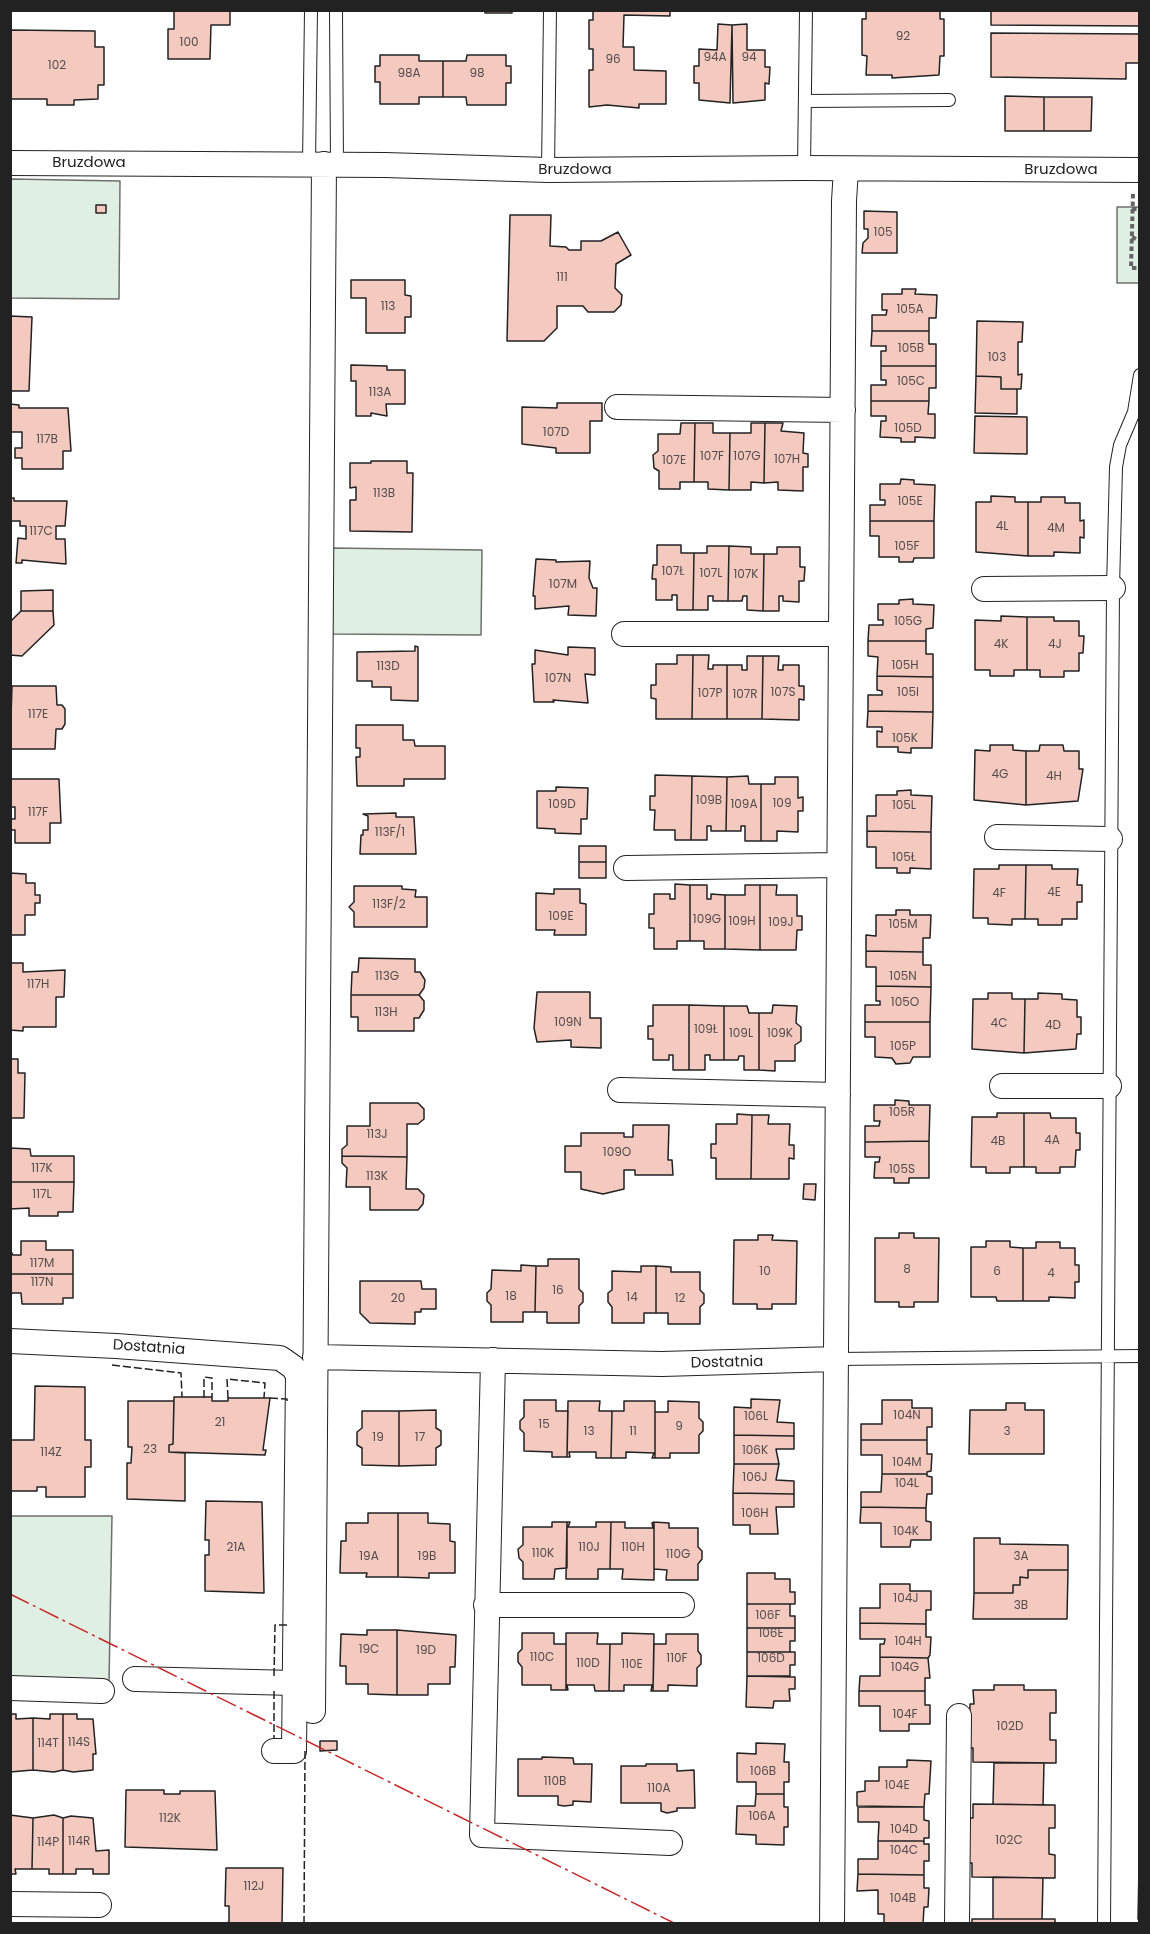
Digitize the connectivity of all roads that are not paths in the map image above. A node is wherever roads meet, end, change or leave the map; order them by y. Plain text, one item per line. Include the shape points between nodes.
1 (311, 10) edge
2 (336, 10) edge
3 (550, 10) edge
4 (806, 10) edge
5 (949, 100) dead end
6 (805, 101) junction
7 (10, 163) edge
8 (323, 165) junction
9 (804, 168) junction
10 (846, 169) junction
11 (548, 170) junction
12 (1136, 180) edge
13 (1140, 375) edge
14 (617, 407) dead end
15 (843, 410) junction
16 (1113, 588) junction
17 (984, 589) dead end
18 (624, 634) dead end
19 (840, 634) junction
20 (997, 837) dead end
21 (1110, 839) junction
22 (838, 865) junction
23 (626, 868) dead end
24 (1002, 1086) dead end
25 (1110, 1086) junction
26 (620, 1089) dead end
27 (838, 1095) junction
28 (10, 1341) edge
29 (1107, 1356) junction
30 (1140, 1356) edge
31 (315, 1357) junction
32 (835, 1359) junction
33 (493, 1360) junction
34 (486, 1605) junction
35 (682, 1605) dead end
36 (135, 1679) dead end
37 (294, 1683) junction
38 (10, 1688) edge
39 (102, 1691) dead end
40 (313, 1712) dead end
41 (959, 1716) dead end
42 (274, 1751) dead end
43 (670, 1842) dead end
44 (10, 1904) edge
45 (99, 1905) dead end
46 (832, 1923) edge
47 (957, 1923) edge
48 (1104, 1923) edge

1 - 8 lane
2 - 8 lane
3 - 11 lane
4 - 6 lane
5 - 6 lane
6 - 9 lane
7 - 8 street, Bruzdowa
8 - 11 street, Bruzdowa
8 - 31 street
9 - 10 street, Bruzdowa
9 - 11 street, Bruzdowa
10 - 12 street, Bruzdowa
10 - 15 street
13 - 16 lane via 1134,412 1120,445 1116,467
14 - 15 street
15 - 19 street
16 - 17 street
16 - 21 lane
18 - 19 street
19 - 22 street
20 - 21 street
21 - 25 lane
22 - 23 street
22 - 27 street
24 - 25 street
25 - 29 lane
26 - 27 street
27 - 32 street
28 - 37 street, Dostatnia via 274,1357 286,1361 298,1375
29 - 30 lane, Dostatnia
29 - 32 lane, Dostatnia
29 - 48 lane
31 - 33 street, Dostatnia
31 - 40 street
32 - 33 street, Dostatnia via 662,1364
32 - 46 street
33 - 34 street
34 - 35 street
34 - 43 street via 482,1835
36 - 37 street
37 - 42 street via 294,1752
38 - 39 street
41 - 47 street
44 - 45 street

